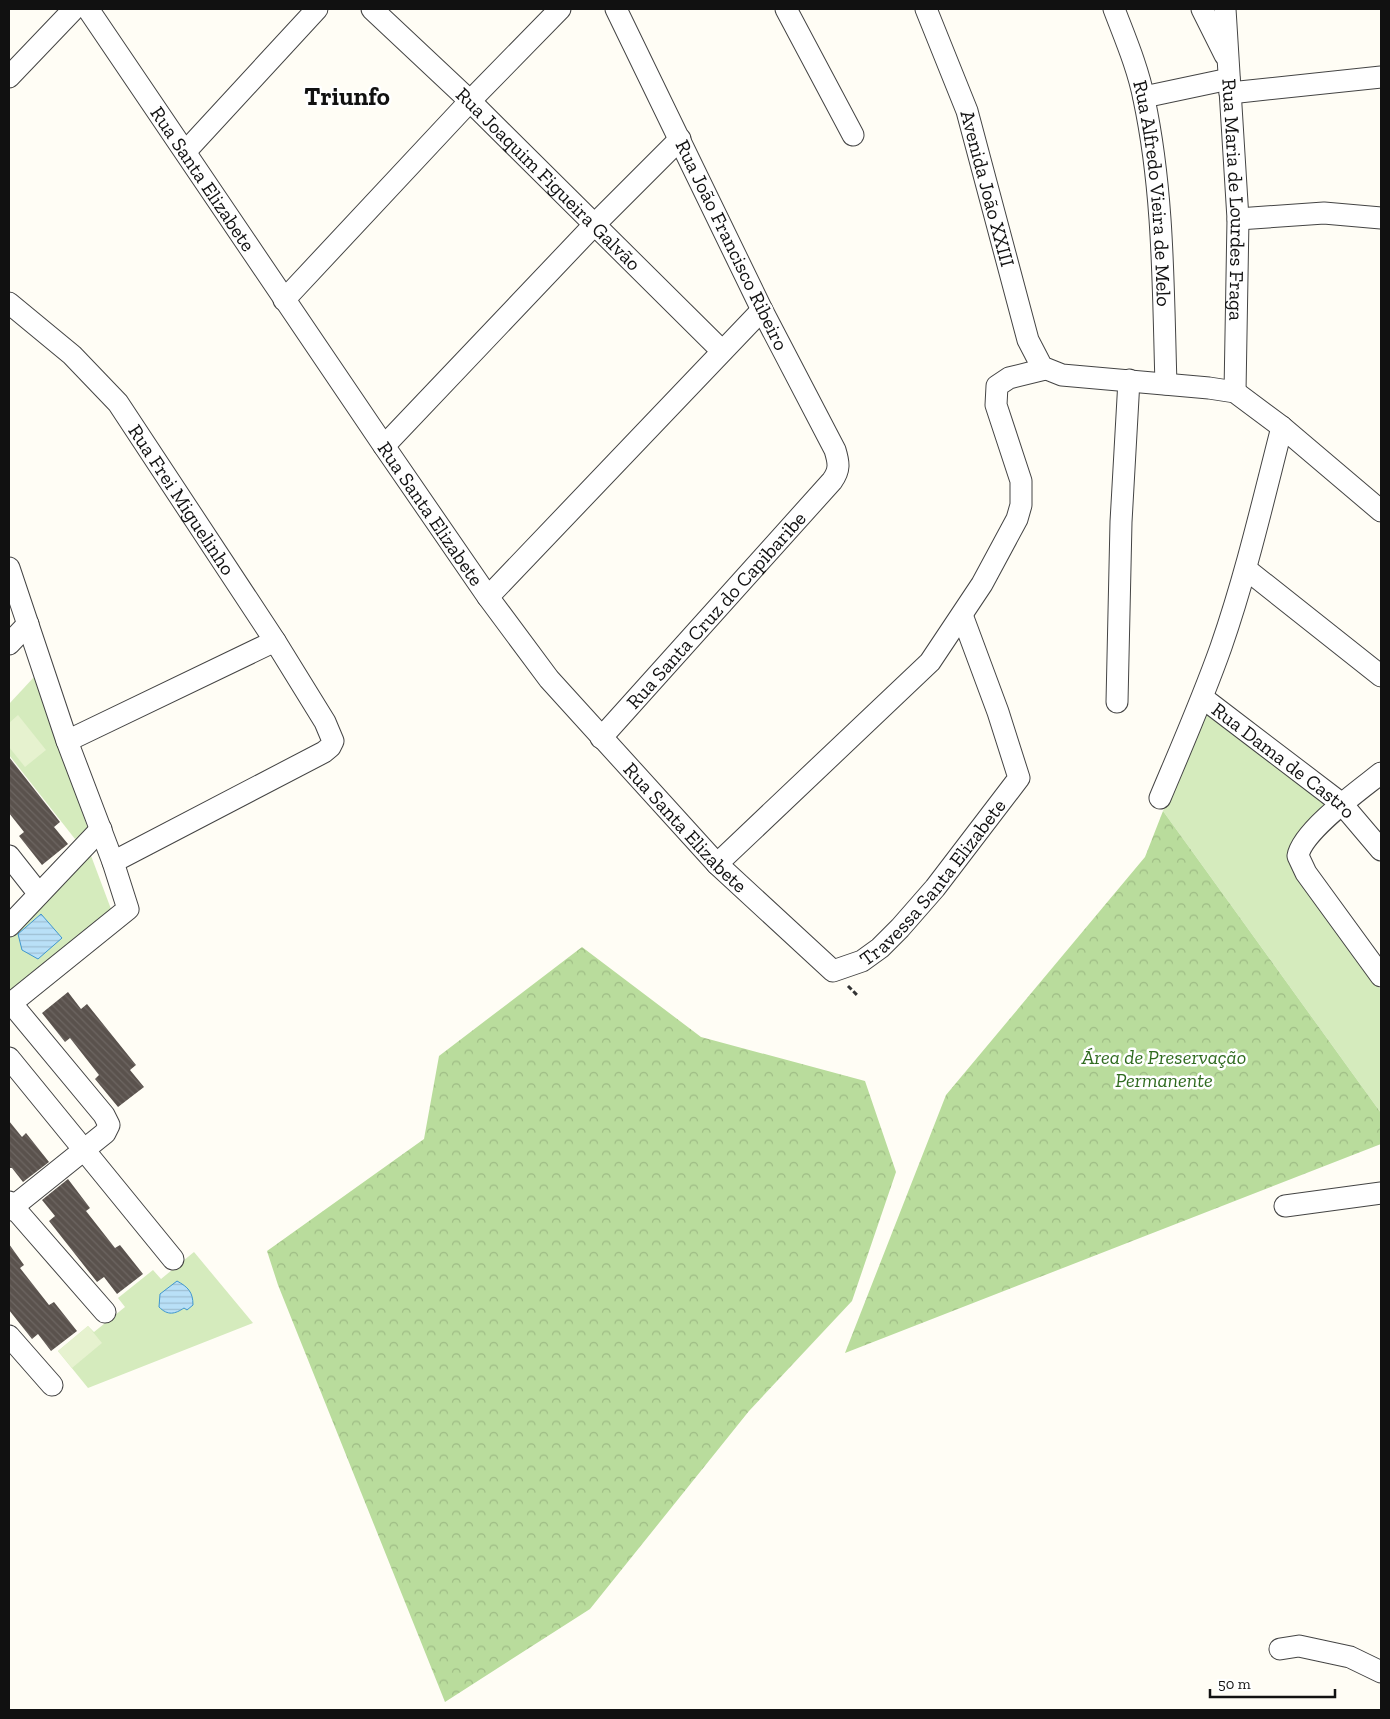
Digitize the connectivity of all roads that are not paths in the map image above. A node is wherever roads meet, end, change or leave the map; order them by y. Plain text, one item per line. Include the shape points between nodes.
1 (74, 9) edge
2 (88, 9) edge
3 (317, 9) edge
4 (372, 9) edge
5 (560, 9) edge
6 (616, 9) edge
7 (786, 9) edge
8 (926, 9) edge
9 (1114, 9) edge
10 (1202, 9) edge
11 (1225, 9) edge
12 (9, 77) edge
13 (1228, 77) junction
14 (1381, 77) edge
15 (1144, 97) junction
16 (470, 101) junction
17 (853, 135) dead end
18 (680, 139) junction
19 (186, 151) junction
20 (1381, 218) edge
21 (1238, 219) junction
22 (594, 224) junction
23 (284, 300) junction
24 (9, 303) edge
25 (762, 310) junction
26 (722, 351) junction
27 (1045, 369) junction
28 (1129, 380) junction
29 (1166, 384) junction
30 (1235, 392) junction
31 (1282, 427) junction
32 (384, 446) junction
33 (832, 481) joint
34 (1381, 511) edge
35 (9, 568) edge
36 (1246, 569) junction
37 (488, 597) junction
38 (962, 615) junction
39 (28, 624) junction
40 (275, 640) junction
41 (9, 644) edge
42 (1381, 676) edge
43 (1203, 698) junction
44 (1116, 702) dead end
45 (601, 738) junction
46 (67, 741) junction
47 (1381, 774) edge
48 (1160, 798) dead end
49 (1342, 804) junction
50 (101, 829) junction
51 (1381, 850) edge
52 (9, 856) edge
53 (113, 862) junction
54 (718, 864) junction
55 (40, 894) junction
56 (9, 926) edge
57 (833, 971) joint
58 (1381, 976) edge
59 (10, 1004) edge
60 (9, 1058) edge
61 (83, 1150) junction
62 (1381, 1193) edge
63 (10, 1206) edge
64 (1285, 1206) dead end
65 (173, 1259) dead end
66 (106, 1312) dead end
67 (9, 1336) edge
68 (52, 1385) dead end
69 (1280, 1649) dead end
70 (1381, 1672) edge

1 - 12 street
2 - 19 street, Rua Santa Elizabete
3 - 19 street
4 - 16 street, Rua Joaquim Figueira Galvão
5 - 16 street
6 - 18 street, Rua João Francisco Ribeiro
7 - 17 street
8 - 27 street, Avenida João XXIII via 967,111 1028,340
9 - 15 street, Rua Alfredo Vieira de Melo
10 - 13 street
11 - 13 street, Rua Maria de Lourdes Fraga
13 - 14 street
13 - 15 street
13 - 21 street, Rua Maria de Lourdes Fraga
15 - 29 street, Rua Alfredo Vieira de Melo via 1159,193
16 - 22 street, Rua Joaquim Figueira Galvão
16 - 23 street
18 - 22 street
18 - 25 street, Rua João Francisco Ribeiro
19 - 23 street, Rua Santa Elizabete
20 - 21 street via 1324,213
21 - 30 street, Rua Maria de Lourdes Fraga
22 - 26 street, Rua Joaquim Figueira Galvão
22 - 32 street
23 - 32 street, Rua Santa Elizabete
24 - 40 street, Rua Frei Miguelinho via 72,355 118,404
25 - 26 street
25 - 33 street, Rua João Francisco Ribeiro via 835,450 839,463 838,473
26 - 37 street
27 - 28 street via 1062,375
27 - 38 street via 1009,378 997,386 996,405 1021,481 1022,505 982,584
28 - 29 street
28 - 44 street
29 - 30 street
30 - 31 street
31 - 34 street
31 - 36 street
32 - 37 street, Rua Santa Elizabete
33 - 45 street, Rua Santa Cruz do Capibaribe
35 - 39 street
36 - 42 street
36 - 43 street
37 - 45 street, Rua Santa Elizabete via 549,679
38 - 54 street via 930,662
38 - 57 street, Travessa Santa Elizabete via 1019,778 935,888 900,928 862,961
39 - 41 street
39 - 46 street
40 - 46 street
40 - 53 street, Rua Frei Miguelinho via 325,722 333,741 330,747
43 - 48 street
43 - 49 street, Rua Dama de Castro
45 - 54 street, Rua Santa Elizabete
46 - 50 street
47 - 49 street
49 - 51 street, Rua Dama de Castro
49 - 58 street via 1304,843 1298,856 1306,873
50 - 53 street
50 - 55 street
52 - 55 street
53 - 59 street via 128,909
54 - 57 street, Rua Santa Elizabete
55 - 56 street
59 - 61 street via 108,1121 108,1129
60 - 61 street
61 - 63 street
61 - 65 street
62 - 64 street
63 - 66 street
67 - 68 street
69 - 70 street via 1299,1646 1350,1657

